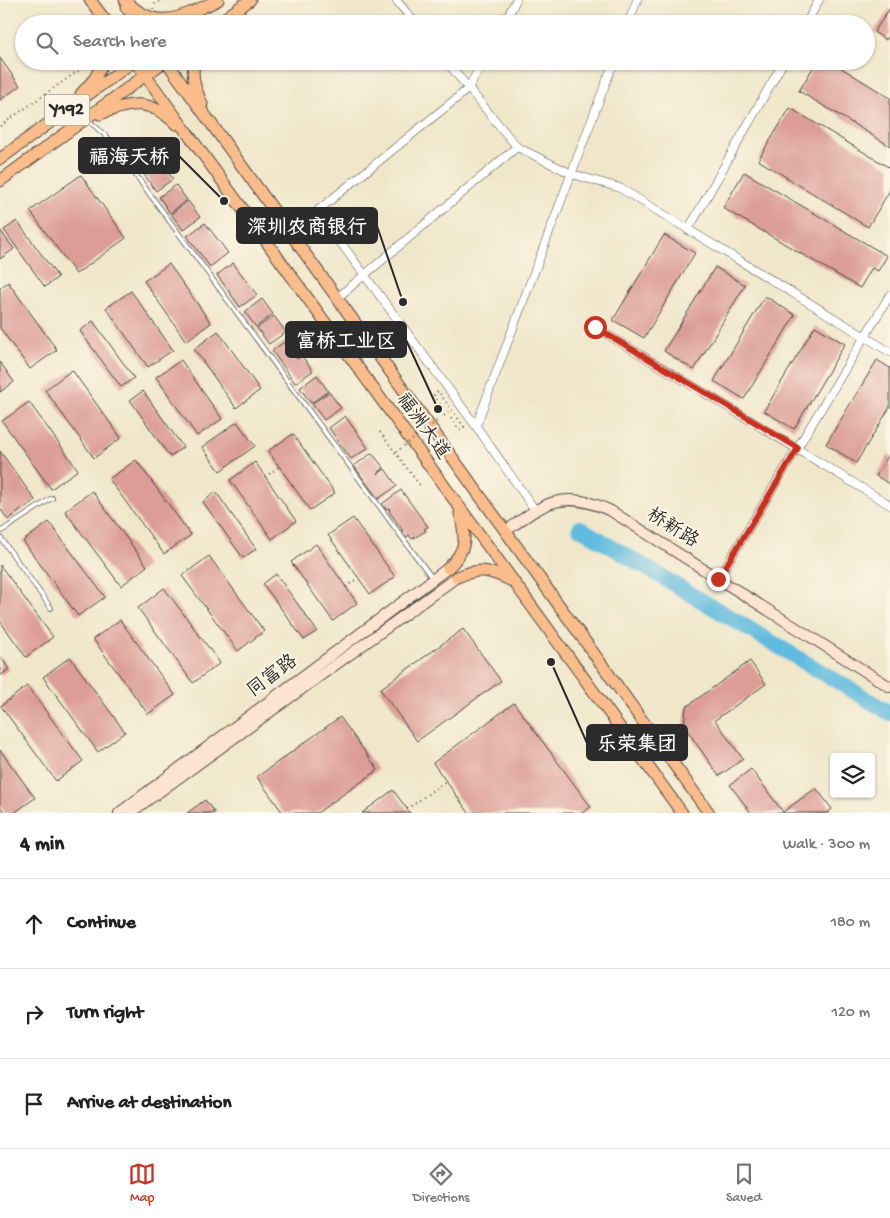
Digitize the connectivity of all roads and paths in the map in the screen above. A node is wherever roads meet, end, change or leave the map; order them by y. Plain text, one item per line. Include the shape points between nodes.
1 (123, 0) edge
2 (218, 0) edge
3 (250, 0) edge
4 (396, 0) edge
5 (516, 0) edge
6 (637, 0) edge
7 (818, 0) edge
8 (91, 2) edge
9 (232, 13) joint
10 (98, 15) edge
11 (101, 15) edge
12 (132, 15) edge
13 (143, 15) edge
14 (184, 15) edge
15 (198, 15) edge
16 (229, 15) edge
17 (408, 15) edge
18 (508, 15) edge
19 (631, 15) edge
20 (810, 15) edge
21 (79, 70) edge
22 (99, 70) edge
23 (122, 70) edge
24 (142, 70) edge
25 (153, 70) edge
26 (172, 70) edge
27 (194, 70) edge
28 (453, 70) edge
29 (478, 70) edge
30 (611, 70) edge
31 (779, 70) edge
32 (146, 75) junction
33 (468, 89) junction
34 (70, 108) junction
35 (86, 118) junction
36 (0, 126) edge
37 (214, 128) junction
38 (193, 140) junction
39 (518, 147) junction
40 (0, 159) edge
41 (572, 174) junction
42 (0, 181) edge
43 (318, 212) junction
44 (688, 230) junction
45 (290, 234) junction
46 (365, 276) junction
47 (890, 295) edge
48 (337, 298) junction
49 (595, 327) dead end
50 (865, 337) junction
51 (890, 352) edge
52 (443, 408) dead end
53 (452, 410) junction
54 (450, 417) dead end
55 (476, 426) junction
56 (380, 432) dead end
57 (798, 448) junction
58 (396, 452) junction
59 (279, 467) dead end
60 (265, 477) dead end
61 (422, 488) dead end
62 (52, 498) dead end
63 (890, 505) edge
64 (458, 507) junction
65 (535, 510) junction
66 (506, 531) junction
67 (0, 532) edge
68 (0, 537) edge
69 (448, 568) joint
70 (457, 577) joint
71 (358, 578) dead end
72 (433, 579) junction
73 (718, 579) junction
74 (513, 582) junction
75 (346, 587) dead end
76 (52, 608) dead end
77 (890, 687) edge
78 (446, 781) dead end
79 (407, 809) dead end
80 (119, 813) edge
81 (130, 813) edge
82 (682, 813) edge
83 (709, 813) edge

1 - 12 main road
1 - 13 main road
2 - 14 main road
2 - 15 main road
3 - 9 main road
4 - 17 street
5 - 18 street
6 - 19 street
7 - 20 street
8 - 10 main road
8 - 11 main road
9 - 16 main road
21 - 36 path
22 - 34 main road
23 - 34 main road, Y192
24 - 32 main road, 福洲大道
25 - 32 main road, Y192
26 - 37 main road, 福洲大道
27 - 37 main road via 197,93
28 - 33 street
29 - 33 street
30 - 41 street
31 - 44 street
32 - 35 main road, Y192
32 - 38 main road, 福洲大道
33 - 39 street
33 - 43 street
34 - 40 main road, Y192
35 - 38 main road via 130,104 143,104 158,109
35 - 42 main road, Y192
35 - 72 lane via 107,136 121,154
37 - 45 main road, 福洲大道
38 - 64 main road, 福洲大道
39 - 41 street
39 - 46 street
41 - 44 street via 620,188
41 - 55 street
43 - 45 street
43 - 46 street
44 - 50 street
45 - 48 main road, 福洲大道
46 - 48 street
46 - 55 street
47 - 50 street
48 - 66 main road, 福洲大道
49 - 57 street
50 - 51 street
50 - 57 street
52 - 53 path via 434,394 438,391
53 - 54 path via 464,427 460,430
53 - 58 path, bridge
55 - 65 street
56 - 58 path
57 - 63 street
57 - 73 street
58 - 61 path
59 - 60 path
62 - 67 lane
64 - 69 main road via 466,536 458,558
64 - 74 main road, 福洲大道
65 - 66 street, 桥新路
65 - 73 street, 桥新路 via 556,501 572,499 594,503
66 - 83 main road, 福洲大道
68 - 76 lane
69 - 72 street, 同富路
70 - 74 main road via 470,571 488,571
70 - 81 street, 同富路
71 - 75 path
72 - 80 street, 同富路
73 - 77 street, 桥新路
74 - 82 main road, 福洲大道
78 - 79 path

